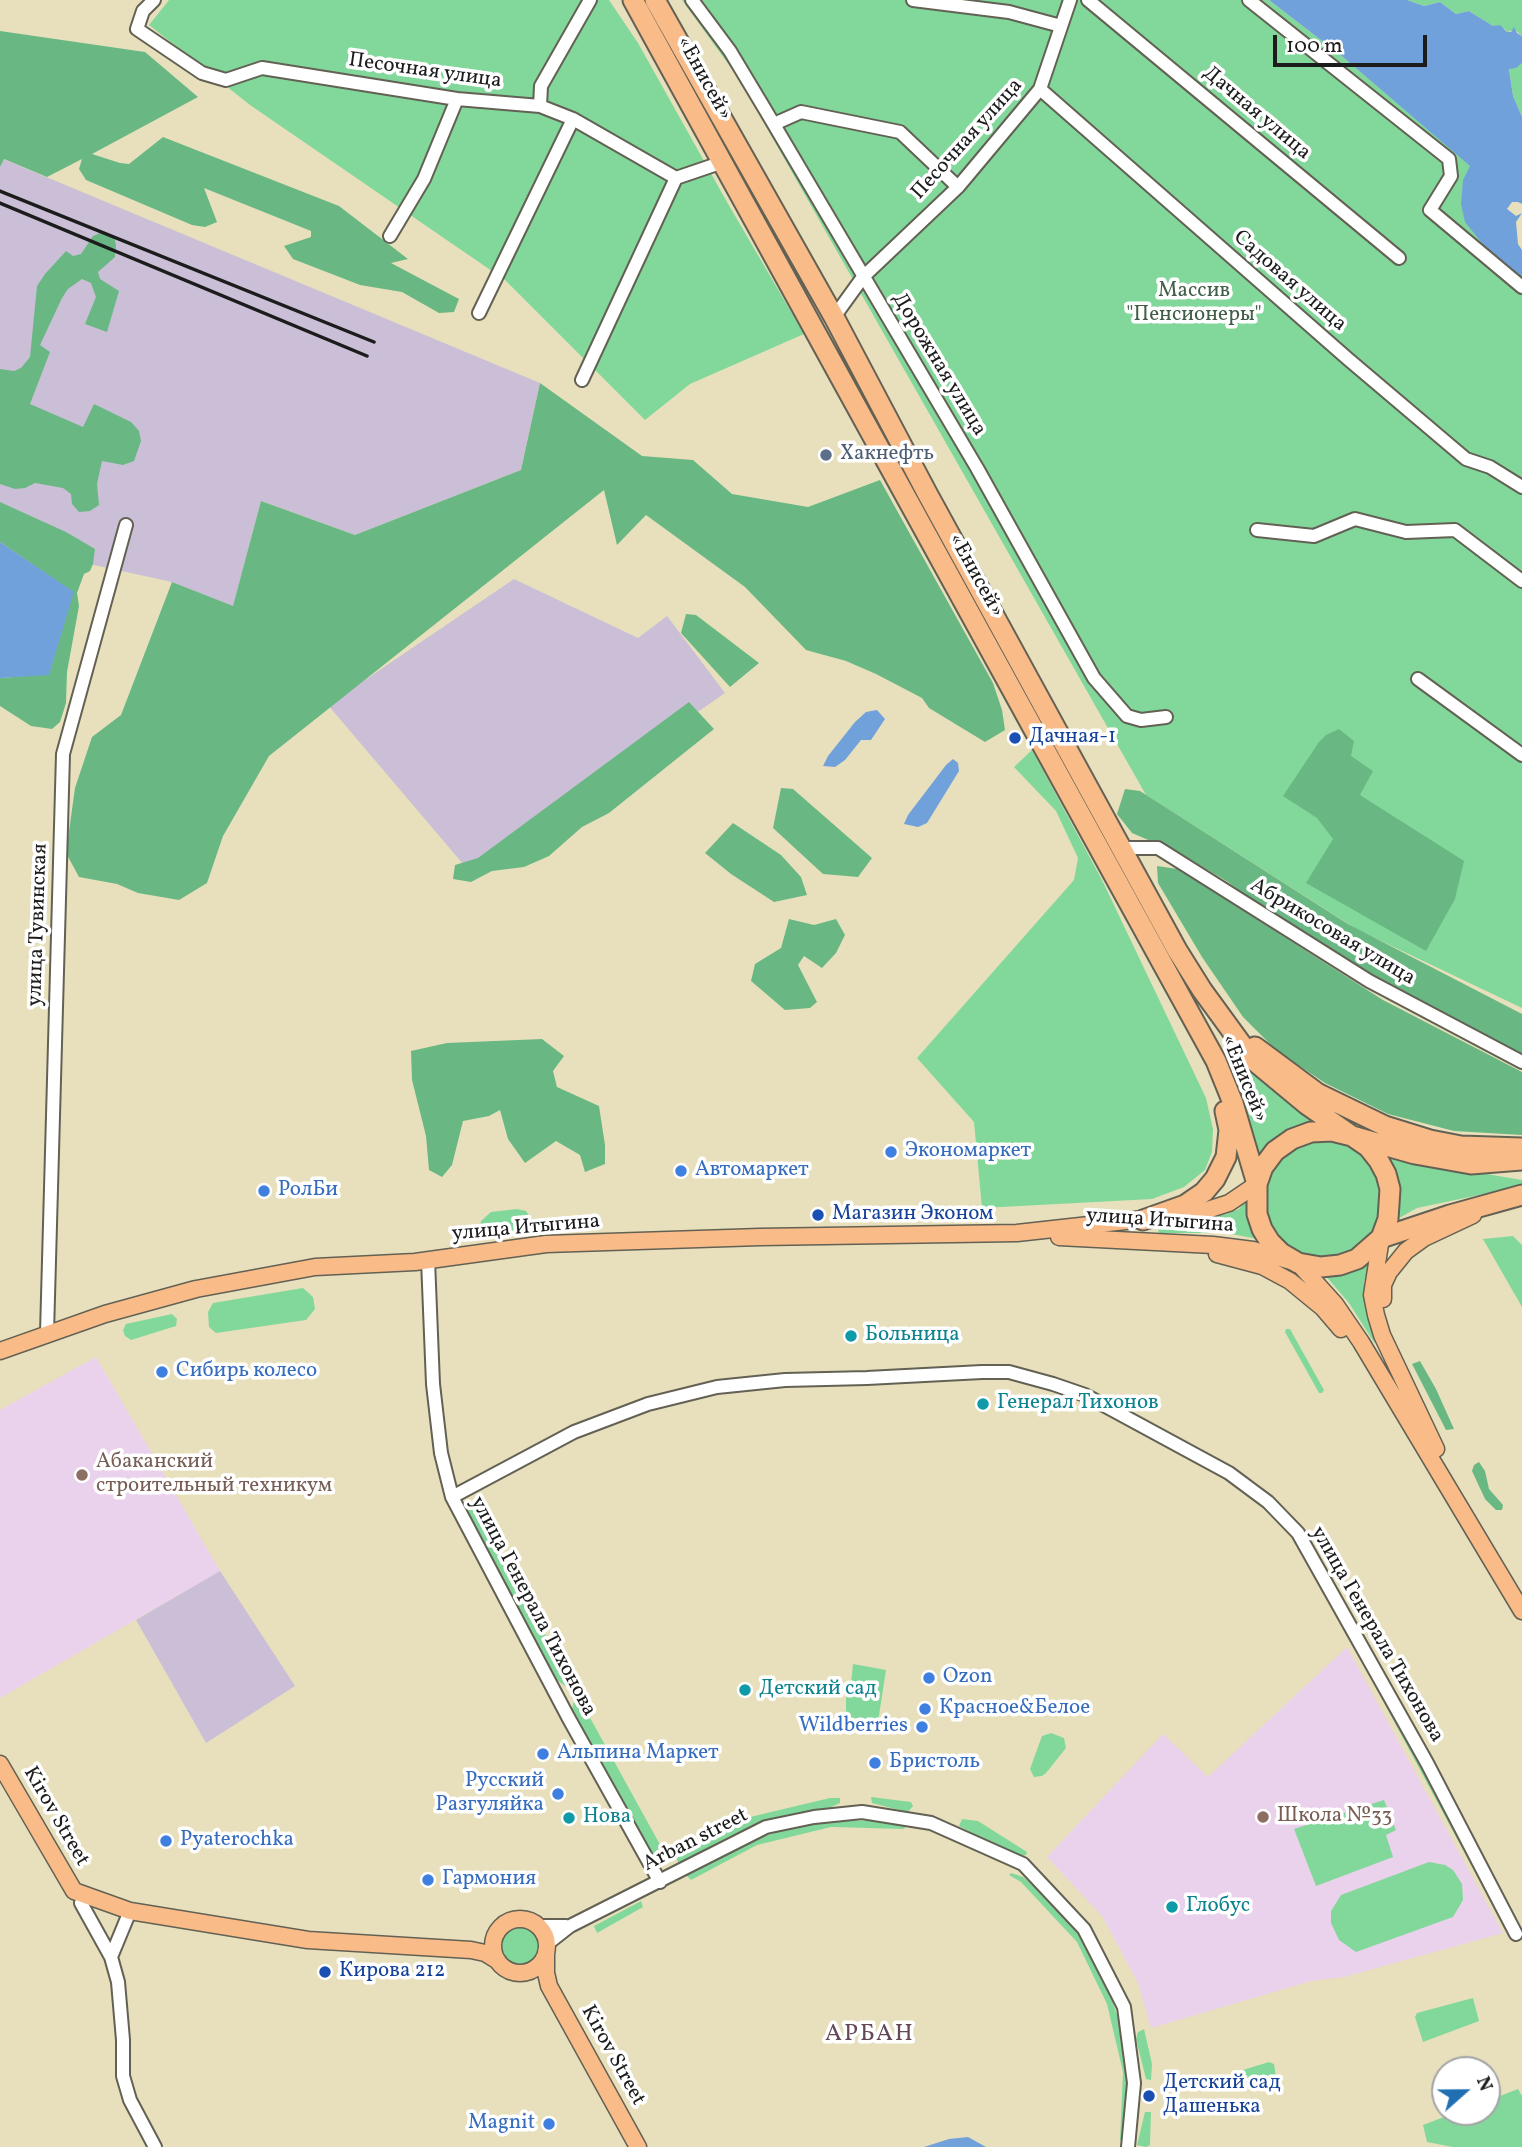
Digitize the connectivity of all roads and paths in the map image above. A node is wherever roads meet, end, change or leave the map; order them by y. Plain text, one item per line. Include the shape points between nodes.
1 (154, 0) edge
2 (590, 0) edge
3 (633, 0) edge
4 (655, 0) edge
5 (692, 0) edge
6 (913, 0) edge
7 (1070, 0) edge
8 (1088, 0) edge
9 (1249, 0) edge
10 (1061, 26) junction
11 (1040, 89) junction
12 (457, 99) junction
13 (540, 106) junction
14 (573, 119) junction
15 (774, 124) junction
16 (723, 162) junction
17 (676, 178) junction
18 (957, 187) junction
19 (390, 236) dead end
20 (1399, 258) dead end
21 (863, 277) junction
22 (1522, 287) edge
23 (479, 313) dead end
24 (834, 317) junction
25 (582, 380) dead end
26 (1522, 487) edge
27 (126, 525) dead end
28 (1257, 530) dead end
29 (1522, 580) edge
30 (1418, 679) dead end
31 (1166, 717) dead end
32 (1522, 755) edge
33 (1121, 848) junction
34 (1202, 990) junction
35 (1216, 1061) junction
36 (1522, 1062) edge
37 (1352, 1136) junction
38 (1522, 1148) edge
39 (1522, 1160) edge
40 (1256, 1184) junction
41 (1522, 1195) edge
42 (1500, 1201) junction
43 (1143, 1220) junction
44 (1017, 1233) junction
45 (1381, 1238) junction
46 (1149, 1241) junction
47 (428, 1260) junction
48 (1298, 1263) junction
49 (47, 1333) junction
50 (0, 1351) edge
51 (1384, 1381) junction
52 (1404, 1382) junction
53 (452, 1497) junction
54 (1522, 1610) edge
55 (0, 1764) edge
56 (660, 1882) junction
57 (77, 1897) junction
58 (130, 1911) junction
59 (539, 1926) junction
60 (570, 1926) junction
61 (1516, 1934) dead end
62 (495, 1936) junction
63 (547, 1948) junction
64 (471, 1950) junction
65 (111, 1957) junction
66 (498, 1961) junction
67 (527, 1972) junction
68 (550, 1986) junction
69 (155, 2147) edge
70 (638, 2147) edge
71 (1128, 2147) edge

1 - 12 street, Песочная улица via 143,11 137,29 202,73 226,79 262,68
2 - 13 street via 541,86
3 - 16 highway, «Енисей»
4 - 24 highway, «Енисей»
5 - 15 street, Дорожная улица via 730,51
6 - 10 street via 1009,12
7 - 10 street, Песочная улица
8 - 20 street, Дачная улица
9 - 22 street via 1448,159 1451,176 1430,211
10 - 11 street, Песочная улица
11 - 18 street, Песочная улица
11 - 26 street, Садовая улица via 1466,459 1490,467
12 - 13 street, Песочная улица
12 - 19 street via 424,179
13 - 14 street, Песочная улица
14 - 17 street, Песочная улица
14 - 23 street
15 - 18 street via 801,112 900,132
15 - 21 street, Дорожная улица
16 - 17 street
16 - 35 highway, «Енисей»
17 - 25 street
18 - 21 street, Песочная улица
21 - 24 street, Песочная улица
21 - 31 street, Дорожная улица via 984,480 1094,678 1127,716 1141,720
24 - 33 highway, «Енисей»
27 - 49 street, улица Тувинская via 63,754
28 - 29 street via 1314,536 1354,519 1406,532 1455,530
30 - 32 street
33 - 34 highway, «Енисей»
33 - 36 street, Абрикосовая улица via 1158,848 1369,981
34 - 37 highway via 1253,1060
34 - 38 highway via 1251,1043 1317,1093 1356,1113 1430,1140
35 - 40 highway, «Енисей»
35 - 43 highway via 1229,1130 1226,1157 1203,1192 1185,1205
37 - 39 highway, «Енисей» via 1471,1164
37 - 40 highway, «Енисей» via 1311,1132 1292,1139 1275,1151
37 - 45 highway via 1379,1160 1388,1181 1391,1204
40 - 43 main road, улица Итыгина via 1229,1203 1198,1213
40 - 48 highway, «Енисей» via 1262,1229 1281,1253
41 - 42 highway
42 - 45 highway
42 - 52 main road via 1424,1238 1389,1272 1382,1299
43 - 44 main road, улица Итыгина
44 - 46 main road, улица Итыгина
44 - 47 main road, улица Итыгина via 546,1244
45 - 48 highway via 1357,1259 1340,1265
45 - 52 main road via 1372,1295
46 - 48 main road, улица Итыгина via 1253,1250
46 - 51 main road via 1262,1266 1290,1281 1323,1308
47 - 49 main road, улица Итыгина via 315,1267 196,1289
47 - 53 street, улица Генерала Тихонова via 435,1398
48 - 51 main road via 1335,1304
49 - 50 main road, улица Итыгина
51 - 54 main road
52 - 54 main road
53 - 56 street, улица Генерала Тихонова
53 - 61 street, улица Генерала Тихонова via 574,1432 648,1404 717,1387 785,1380 1009,1372 1085,1395 1229,1473 1268,1502 1298,1534 1427,1763
55 - 57 main road, Kirov Street
56 - 60 street, Arban street
56 - 71 street, Arban street via 766,1827 862,1812 931,1823 1023,1864 1084,1929 1124,2007 1135,2083
57 - 58 main road
57 - 65 street
58 - 64 main road via 308,1940
58 - 65 street
59 - 60 street
59 - 62 main road via 516,1919
59 - 63 main road
60 - 63 street
62 - 64 main road
62 - 66 main road
63 - 67 main road via 541,1963
63 - 68 main road
64 - 66 main road
65 - 69 street via 118,1982 123,2076
66 - 67 main road via 510,1971
67 - 68 main road
68 - 70 main road, Kirov Street

